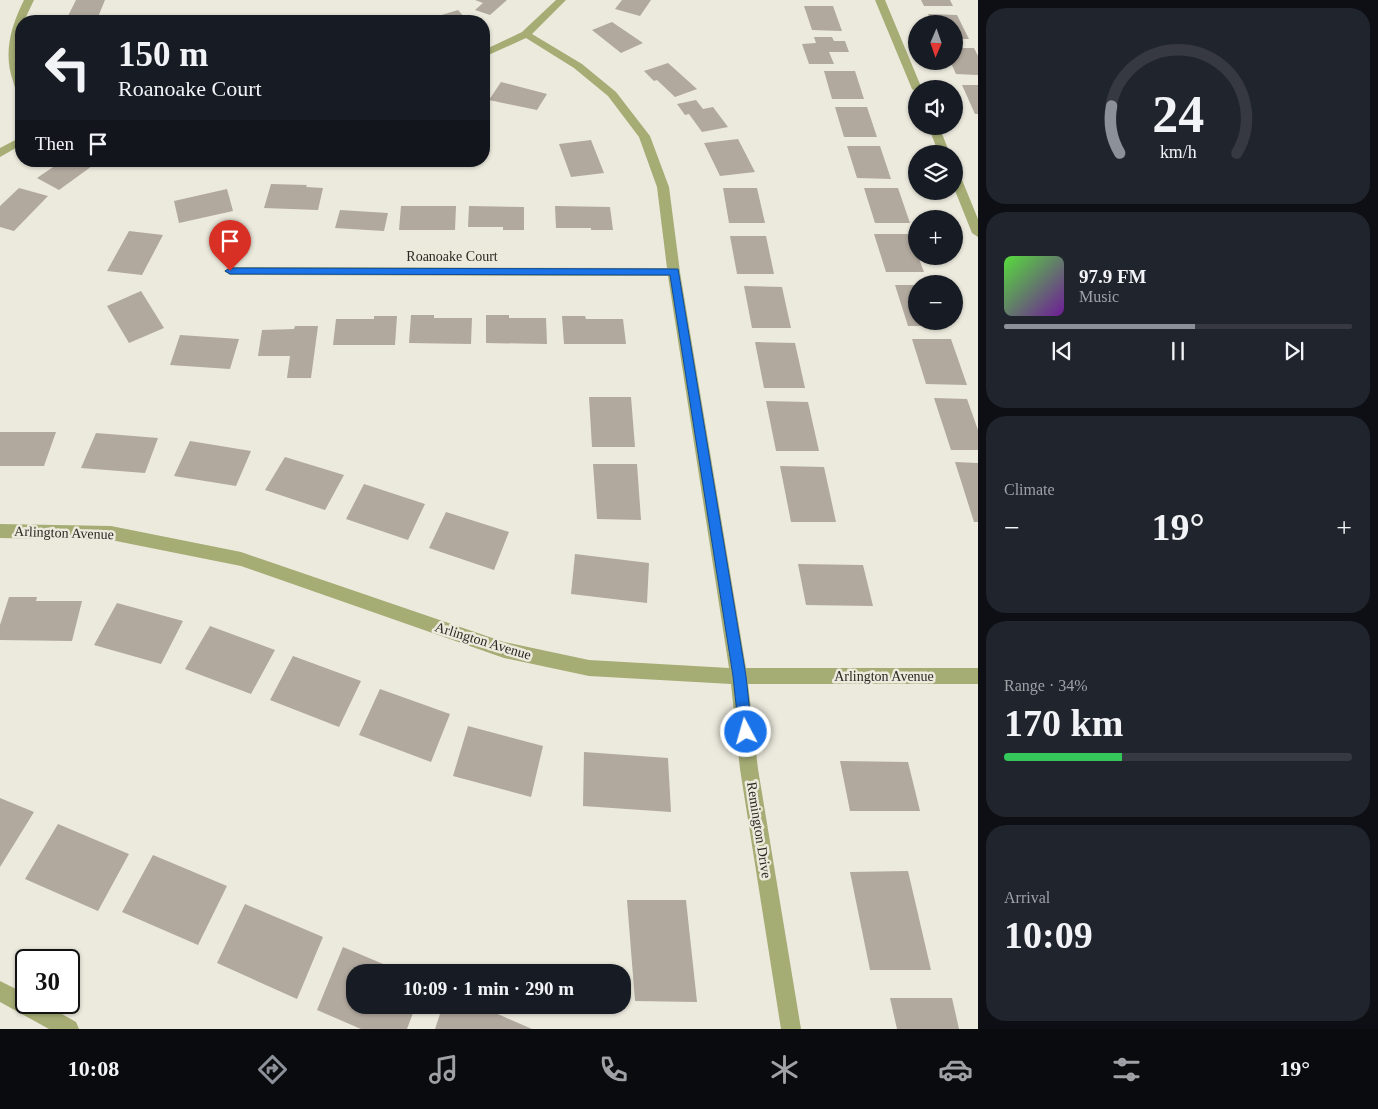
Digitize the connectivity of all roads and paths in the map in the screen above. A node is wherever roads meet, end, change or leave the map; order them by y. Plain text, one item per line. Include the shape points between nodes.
1 (29, 0) edge
2 (561, 0) edge
3 (880, 0) edge
4 (21, 15) edge
5 (526, 34) junction
6 (15, 37) edge
7 (490, 51) edge
8 (15, 69) edge
9 (913, 80) edge
10 (15, 144) edge
11 (0, 153) edge
12 (963, 197) edge
13 (978, 233) edge
14 (230, 271) dead end
15 (674, 272) junction
16 (0, 531) edge
17 (739, 676) junction
18 (978, 676) edge
19 (0, 991) edge
20 (69, 1029) edge
21 (791, 1029) edge

1 - 4 street
2 - 5 street
3 - 9 street
5 - 7 street
5 - 15 street, Remington Drive via 578,66 612,94 644,136 663,187
6 - 8 street via 12,59
10 - 11 street
12 - 13 street
14 - 15 street, Roanoake Court
15 - 17 street, Remington Drive
16 - 17 street, Arlington Avenue via 111,533 242,559 504,650 589,668
17 - 18 street, Arlington Avenue
17 - 21 street, Remington Drive via 749,769
19 - 20 street

